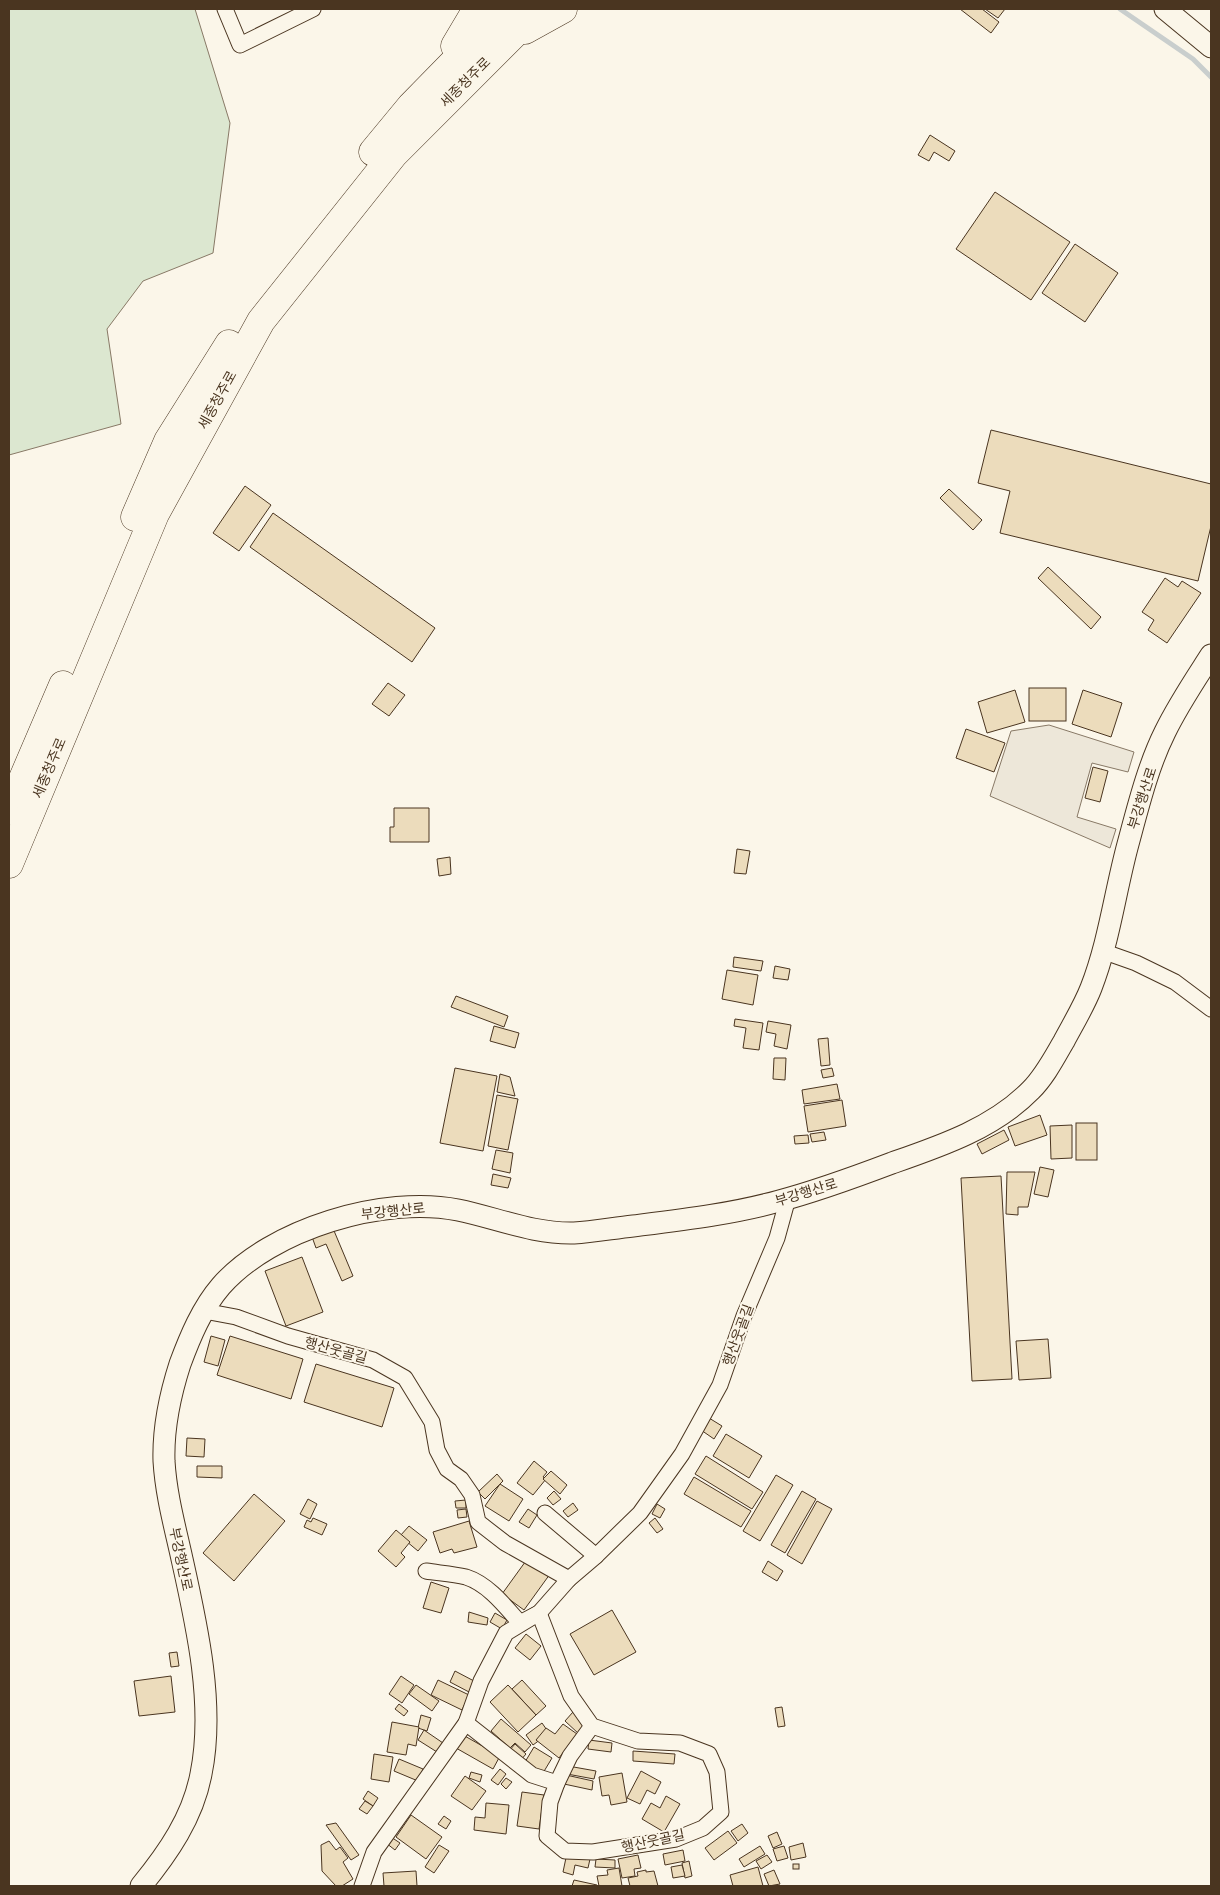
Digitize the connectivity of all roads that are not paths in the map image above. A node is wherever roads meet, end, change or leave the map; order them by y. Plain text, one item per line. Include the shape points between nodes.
1 (225, 9) edge
2 (313, 9) edge
3 (477, 9) edge
4 (506, 9) edge
5 (539, 9) edge
6 (563, 9) edge
7 (1165, 9) edge
8 (508, 40) junction
9 (1211, 47) edge
10 (435, 82) junction
11 (1211, 656) edge
12 (9, 811) edge
13 (9, 864) edge
14 (1102, 951) junction
15 (1211, 1009) edge
16 (788, 1198) junction
17 (204, 1312) junction
18 (545, 1513) dead end
19 (596, 1556) junction
20 (426, 1571) dead end
21 (569, 1579) junction
22 (538, 1613) junction
23 (520, 1623) junction
24 (466, 1723) junction
25 (592, 1726) junction
26 (557, 1783) junction
27 (141, 1886) edge
28 (362, 1886) edge

1 - 2 street via 240,45
3 - 10 highway
4 - 10 highway, 세종청주로
5 - 8 highway, 세종청주로
6 - 8 highway
7 - 9 street
8 - 13 highway, 세종청주로 via 394,154 261,321 155,514
10 - 12 highway, 세종청주로 via 411,106 264,286 168,441
11 - 14 street, 부강행산로 via 1164,734 1128,844
14 - 15 street via 1176,982
14 - 16 street, 부강행산로 via 1091,990 1050,1066 1034,1088 1016,1104 947,1144
16 - 17 street, 부강행산로 via 670,1222 574,1233 542,1231 456,1210 429,1207 398,1208 353,1216 312,1226 276,1243 242,1265 218,1289
16 - 19 street, 행산웃골길 via 778,1238 715,1393 682,1454 640,1514
17 - 21 street, 행산웃골길 via 236,1317 288,1336 373,1360 405,1378 432,1422 437,1450 447,1469 461,1479 472,1495 478,1522 505,1543
17 - 27 street, 부강행산로 via 188,1342 174,1381 166,1419 164,1458 207,1710 205,1748 201,1778 191,1810 174,1842
18 - 19 street
19 - 21 street, 행산웃골길
20 - 23 street via 466,1578 485,1588
21 - 22 street, 행산웃골길
22 - 23 street, 행산웃골길
22 - 25 street via 571,1696
23 - 24 street, 행산웃골길 via 506,1633 481,1681
24 - 26 street via 532,1775
24 - 28 street, 행산웃골길 via 374,1852
25 - 26 street, 행산웃골길 via 570,1756
25 - 26 street, 행산웃골길 via 638,1741 680,1744 709,1754 717,1772 720,1812 703,1828 676,1839 593,1852 565,1851 547,1836 550,1802

